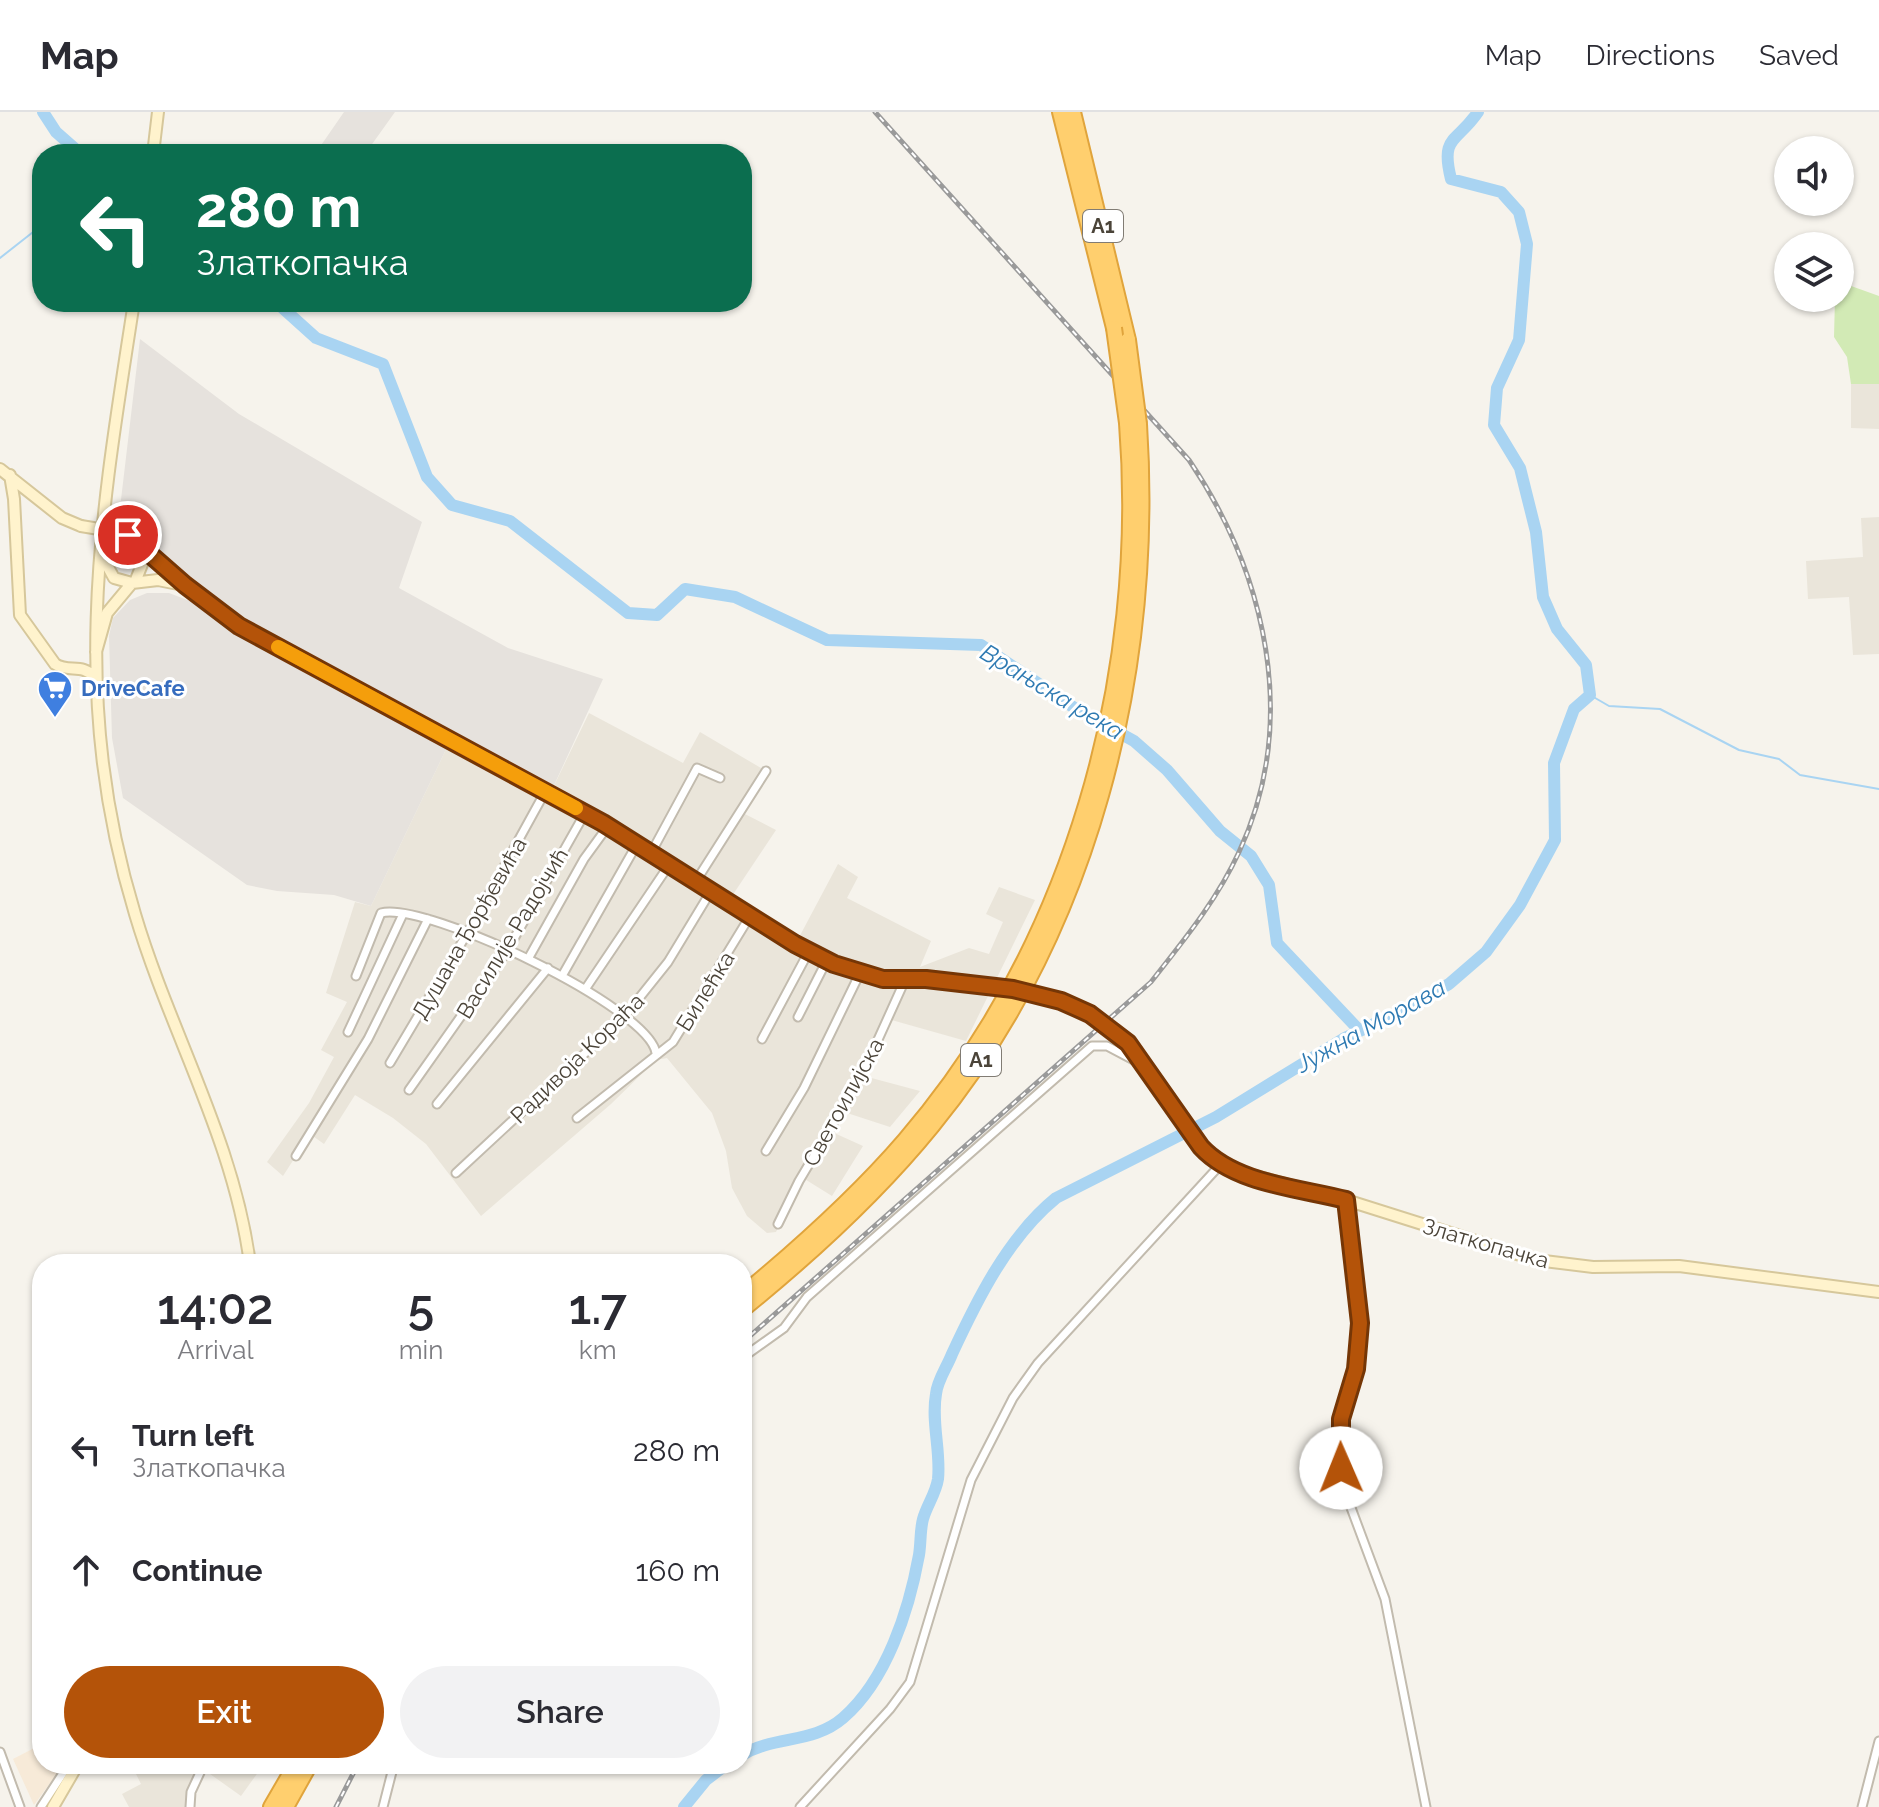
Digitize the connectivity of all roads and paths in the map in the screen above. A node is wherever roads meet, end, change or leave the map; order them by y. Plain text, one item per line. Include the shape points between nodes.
1 (158, 112) edge
2 (1060, 112) edge
3 (1073, 112) edge
4 (154, 144) edge
5 (133, 312) edge
6 (1133, 424) junction
7 (5, 472) edge
8 (32, 494) junction
9 (16, 518) junction
10 (139, 542) junction
11 (100, 547) junction
12 (134, 582) junction
13 (185, 585) junction
14 (94, 639) junction
15 (94, 656) junction
16 (70, 668) junction
17 (94, 677) junction
18 (1110, 741) junction
19 (766, 771) dead end
20 (720, 778) dead end
21 (545, 792) junction
22 (585, 813) junction
23 (608, 826) junction
24 (637, 844) junction
25 (651, 853) junction
26 (669, 865) junction
27 (696, 881) junction
28 (711, 891) junction
29 (403, 914) junction
30 (750, 916) junction
31 (428, 919) junction
32 (468, 932) junction
33 (507, 951) junction
34 (809, 951) junction
35 (528, 959) junction
36 (827, 960) junction
37 (548, 968) junction
38 (860, 973) junction
39 (356, 976) dead end
40 (562, 976) junction
41 (905, 980) junction
42 (586, 988) junction
43 (624, 1017) junction
44 (798, 1017) dead end
45 (348, 1032) dead end
46 (762, 1039) dead end
47 (656, 1053) junction
48 (390, 1063) dead end
49 (1143, 1064) junction
50 (409, 1090) dead end
51 (437, 1104) dead end
52 (577, 1118) dead end
53 (766, 1151) dead end
54 (296, 1156) dead end
55 (1221, 1164) junction
56 (456, 1173) dead end
57 (1346, 1200) junction
58 (778, 1224) dead end
59 (248, 1254) edge
60 (752, 1286) edge
61 (1879, 1292) edge
62 (752, 1301) edge
63 (752, 1351) edge
64 (1879, 1741) edge
65 (0, 1752) edge
66 (62, 1774) edge
67 (72, 1774) edge
68 (199, 1774) edge
69 (290, 1774) edge
70 (304, 1774) edge
71 (391, 1774) edge
72 (20, 1807) edge
73 (41, 1807) edge
74 (53, 1807) edge
75 (190, 1807) edge
76 (271, 1807) edge
77 (286, 1807) edge
78 (383, 1807) edge
79 (800, 1807) edge
80 (1426, 1807) edge
81 (1862, 1807) edge

1 - 4 main road
2 - 6 highway, A1, bridge
3 - 6 highway, A1, bridge via 1128,340
5 - 11 main road
6 - 18 highway, A1 via 1128,574
7 - 8 main road
7 - 9 main road
8 - 9 main road
8 - 10 main road, bridge via 67,522
9 - 16 main road via 22,620 55,664
10 - 12 main road via 143,562
10 - 13 main road
11 - 12 main road via 108,573 119,582
11 - 14 main road
12 - 13 main road
12 - 15 main road via 107,613
13 - 21 main road via 252,633
14 - 15 main road
14 - 16 main road
15 - 17 main road
16 - 17 main road via 85,669
17 - 59 main road via 115,844 147,951 223,1149
18 - 60 highway, A1 via 1030,946 971,1052 883,1164 823,1226
18 - 62 highway, A1 via 1092,826 1059,911 982,1059 933,1125 856,1210
19 - 27 street
20 - 25 street via 697,768
21 - 22 main road
21 - 32 street, Душана Ђорђевића
22 - 23 main road
22 - 33 street, Василије Радојчић
23 - 24 main road
23 - 35 street
24 - 25 main road
24 - 40 street
25 - 26 main road
26 - 27 main road
26 - 42 street
27 - 28 main road
28 - 30 main road
28 - 43 street, Радивоја Кораћа via 668,962
29 - 31 street
29 - 39 street via 381,913
29 - 45 street
30 - 34 main road
30 - 47 street, Билећка via 673,1042
31 - 32 street
31 - 54 street via 368,1039
32 - 33 street
32 - 48 street, Душана Ђорђевића
33 - 35 street
33 - 50 street, Василије Радојчић
34 - 36 main road
34 - 46 street
35 - 37 street
36 - 38 main road
36 - 44 street
37 - 40 street
37 - 51 street
38 - 41 main road
38 - 53 street via 810,1078
40 - 42 street
41 - 49 main road, Златкопачка, bridge via 1043,996 1117,1031
41 - 58 street, Светоилијска via 862,1075
42 - 43 street
43 - 47 street via 654,1043
43 - 56 street, Радивоја Кораћа
47 - 52 street, Билећка
49 - 55 main road, Златкопачка via 1201,1147
49 - 63 street via 1107,1046 1092,1046 817,1288 784,1328
55 - 57 main road, Златкопачка
55 - 79 street via 1038,1363 1013,1398 966,1493 910,1682
57 - 61 main road, Златкопачка via 1523,1257 1568,1266 1679,1266
57 - 80 street via 1360,1323 1356,1369 1341,1419 1341,1468 1385,1599
64 - 81 street
65 - 72 street
66 - 73 street
67 - 74 main road
68 - 75 street
69 - 76 highway
70 - 77 highway
71 - 78 street

